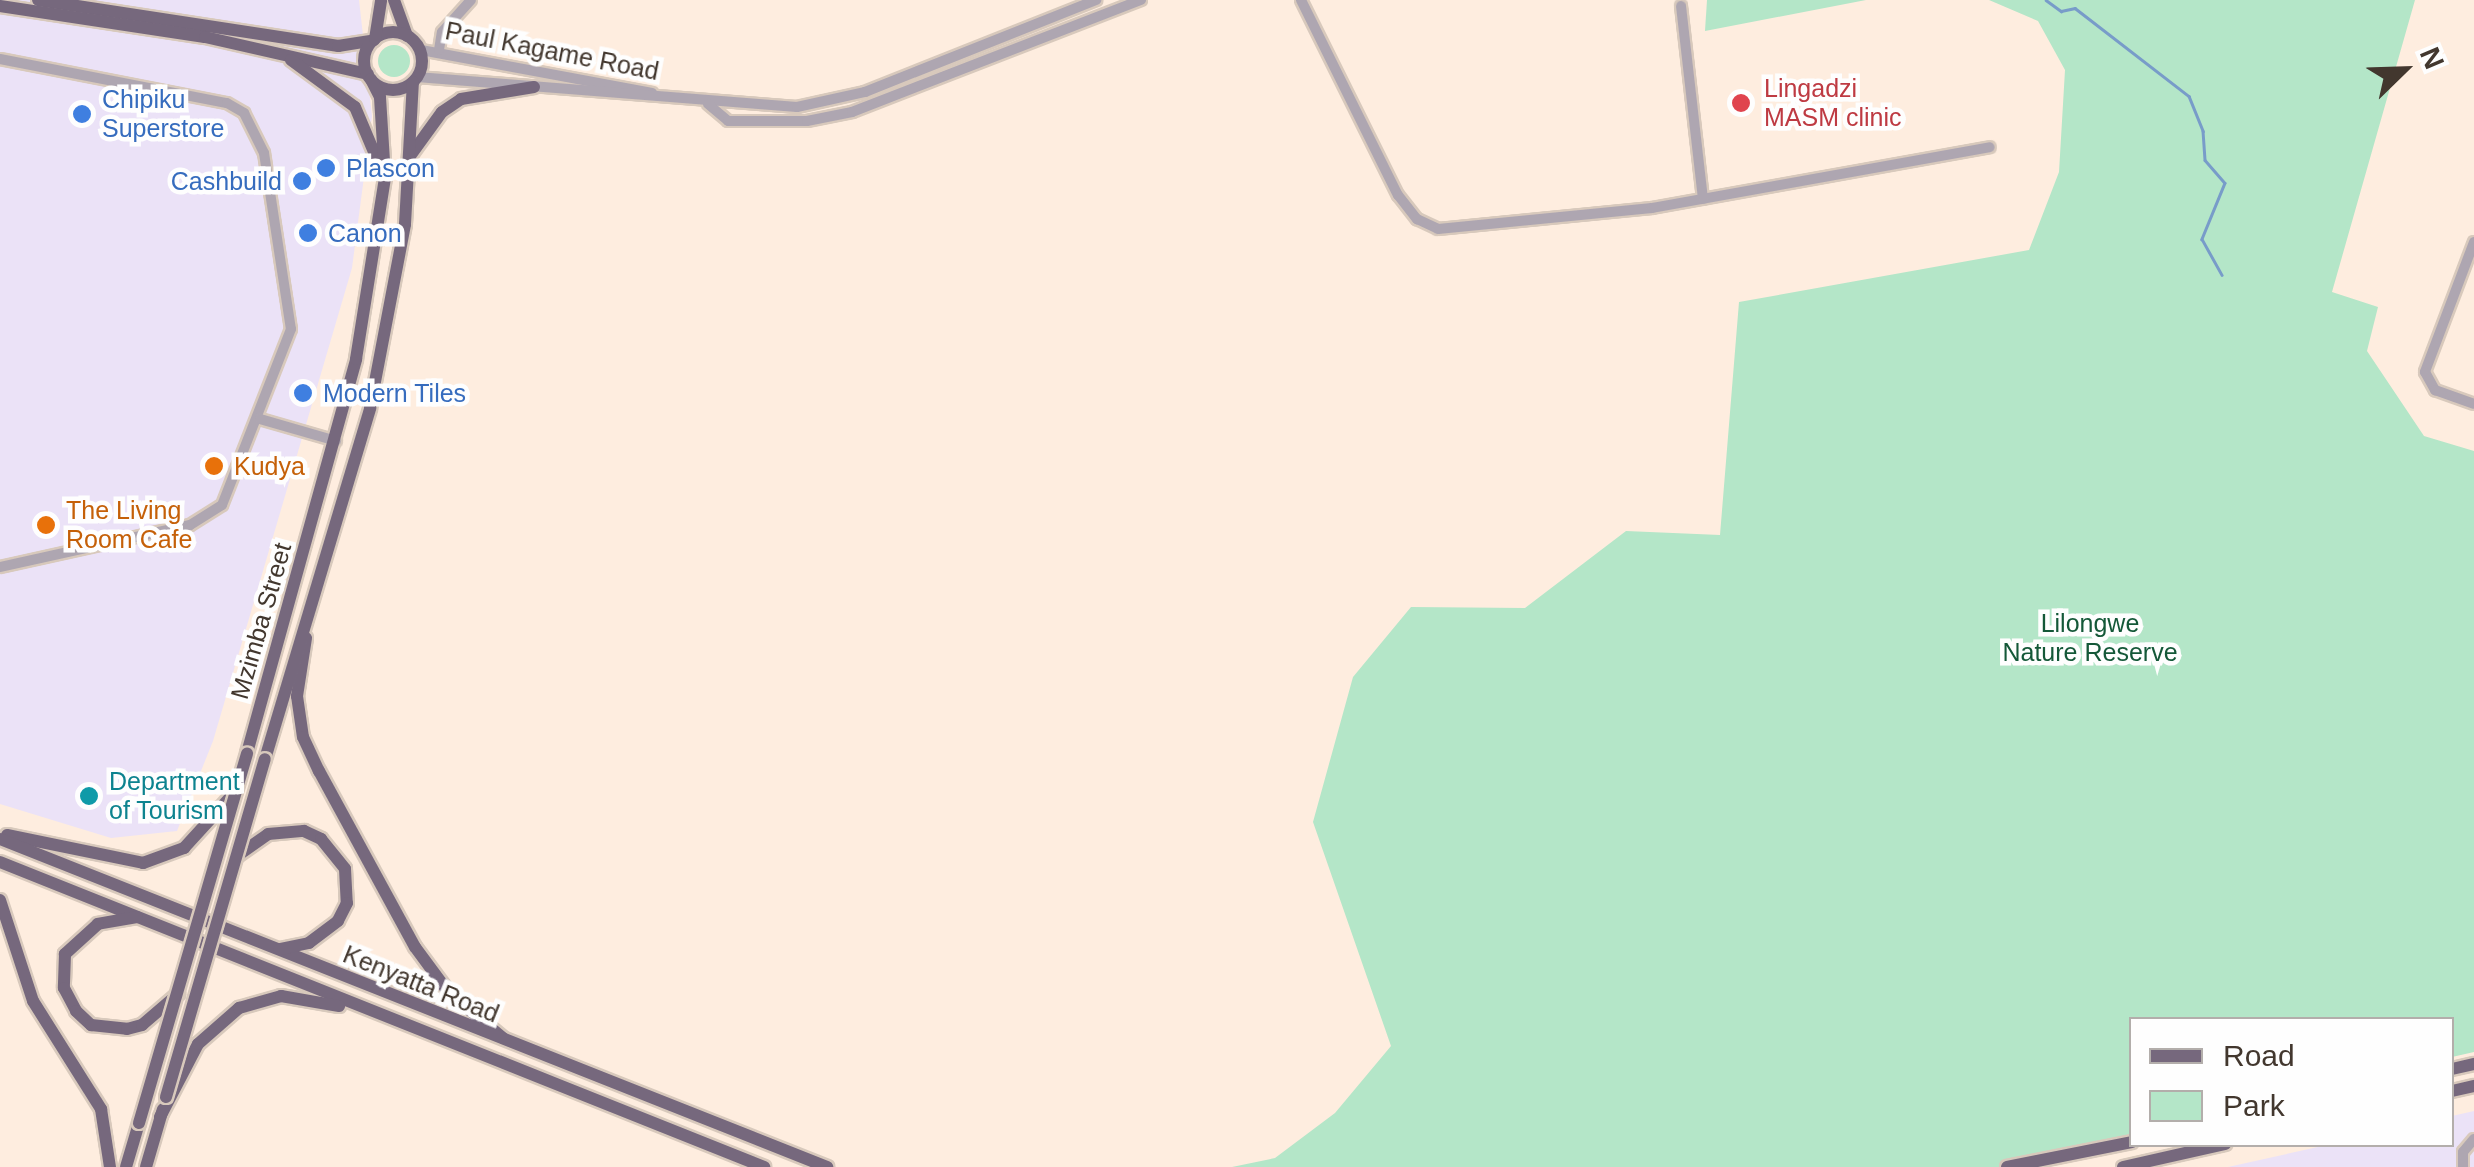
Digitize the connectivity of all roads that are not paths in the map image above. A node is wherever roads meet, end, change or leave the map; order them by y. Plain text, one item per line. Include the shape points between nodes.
1 (38, 0) edge
2 (382, 0) edge
3 (394, 0) edge
4 (471, 0) edge
5 (1096, 0) edge
6 (1141, 0) edge
7 (1301, 0) edge
8 (0, 6) edge
9 (1681, 6) dead end
10 (409, 38) junction
11 (375, 40) junction
12 (439, 50) junction
13 (288, 58) junction
14 (0, 59) edge
15 (369, 77) junction
16 (415, 80) junction
17 (534, 87) junction
18 (687, 101) junction
19 (708, 104) junction
20 (1990, 147) dead end
21 (407, 161) junction
22 (386, 178) junction
23 (1703, 199) junction
24 (2474, 242) edge
25 (2474, 404) edge
26 (260, 419) junction
27 (336, 440) junction
28 (0, 567) edge
29 (315, 582) junction
30 (236, 791) junction
31 (0, 837) edge
32 (237, 856) junction
33 (0, 862) edge
34 (0, 900) edge
35 (139, 917) junction
36 (278, 950) junction
37 (178, 994) junction
38 (356, 1008) junction
39 (512, 1045) junction
40 (160, 1118) junction
41 (2474, 1139) edge
42 (2129, 1143) edge
43 (2212, 1147) edge
44 (111, 1160) edge
45 (126, 1167) edge
46 (146, 1167) edge
47 (764, 1167) edge
48 (827, 1167) edge
49 (2006, 1167) edge
50 (2123, 1167) edge
51 (2463, 1167) edge

1 - 11 main road via 338,46
2 - 11 main road
3 - 10 main road
4 - 12 street via 442,32
5 - 19 street, Paul Kagame Road via 844,98 798,107
6 - 19 street via 852,112 807,121 728,121
7 - 23 street via 1398,195 1427,226 1453,232
8 - 13 main road via 206,37
9 - 23 street
10 - 11 main road
10 - 12 street, Paul Kagame Road via 422,50
10 - 16 main road via 422,57
11 - 15 main road via 366,54
12 - 18 street, Paul Kagame Road
13 - 15 main road via 340,63
13 - 22 main road via 355,107
14 - 26 street via 227,103 244,113 264,153 290,306 286,353
15 - 16 main road via 391,90
15 - 22 main road, Mzimba Street via 380,97
16 - 17 street, Paul Kagame Road
16 - 21 main road, Mzimba Street
17 - 18 street, Paul Kagame Road
17 - 21 main road via 461,99 442,112
18 - 19 street, Paul Kagame Road
20 - 23 street
21 - 29 main road, Mzimba Street via 406,224 374,389
22 - 27 main road, Mzimba Street
24 - 25 street via 2425,372 2435,390
26 - 27 street
26 - 28 street via 233,490 205,518
27 - 30 main road, Mzimba Street, bridge
29 - 32 main road, Mzimba Street, bridge
29 - 39 main road via 297,696 303,737 415,948 449,993
30 - 31 main road via 184,848 143,863
30 - 37 main road, Mzimba Street, bridge
31 - 36 main road, Kenyatta Road
32 - 36 main road via 287,830 321,840 344,869 347,902 327,934
32 - 40 main road, Mzimba Street, bridge
33 - 35 main road, Kenyatta Road
34 - 44 main road via 33,1001 101,1109
35 - 37 main road via 98,924 65,954 62,972 76,1011 91,1025 142,1025
35 - 38 main road, Kenyatta Road
36 - 39 main road, Kenyatta Road
37 - 45 main road, Mzimba Street, bridge
38 - 40 main road via 281,996 239,1008 198,1044
38 - 47 main road, Kenyatta Road
39 - 48 main road, Kenyatta Road
40 - 46 main road, Mzimba Street
41 - 51 street via 2463,1152
42 - 49 main road
43 - 50 main road

